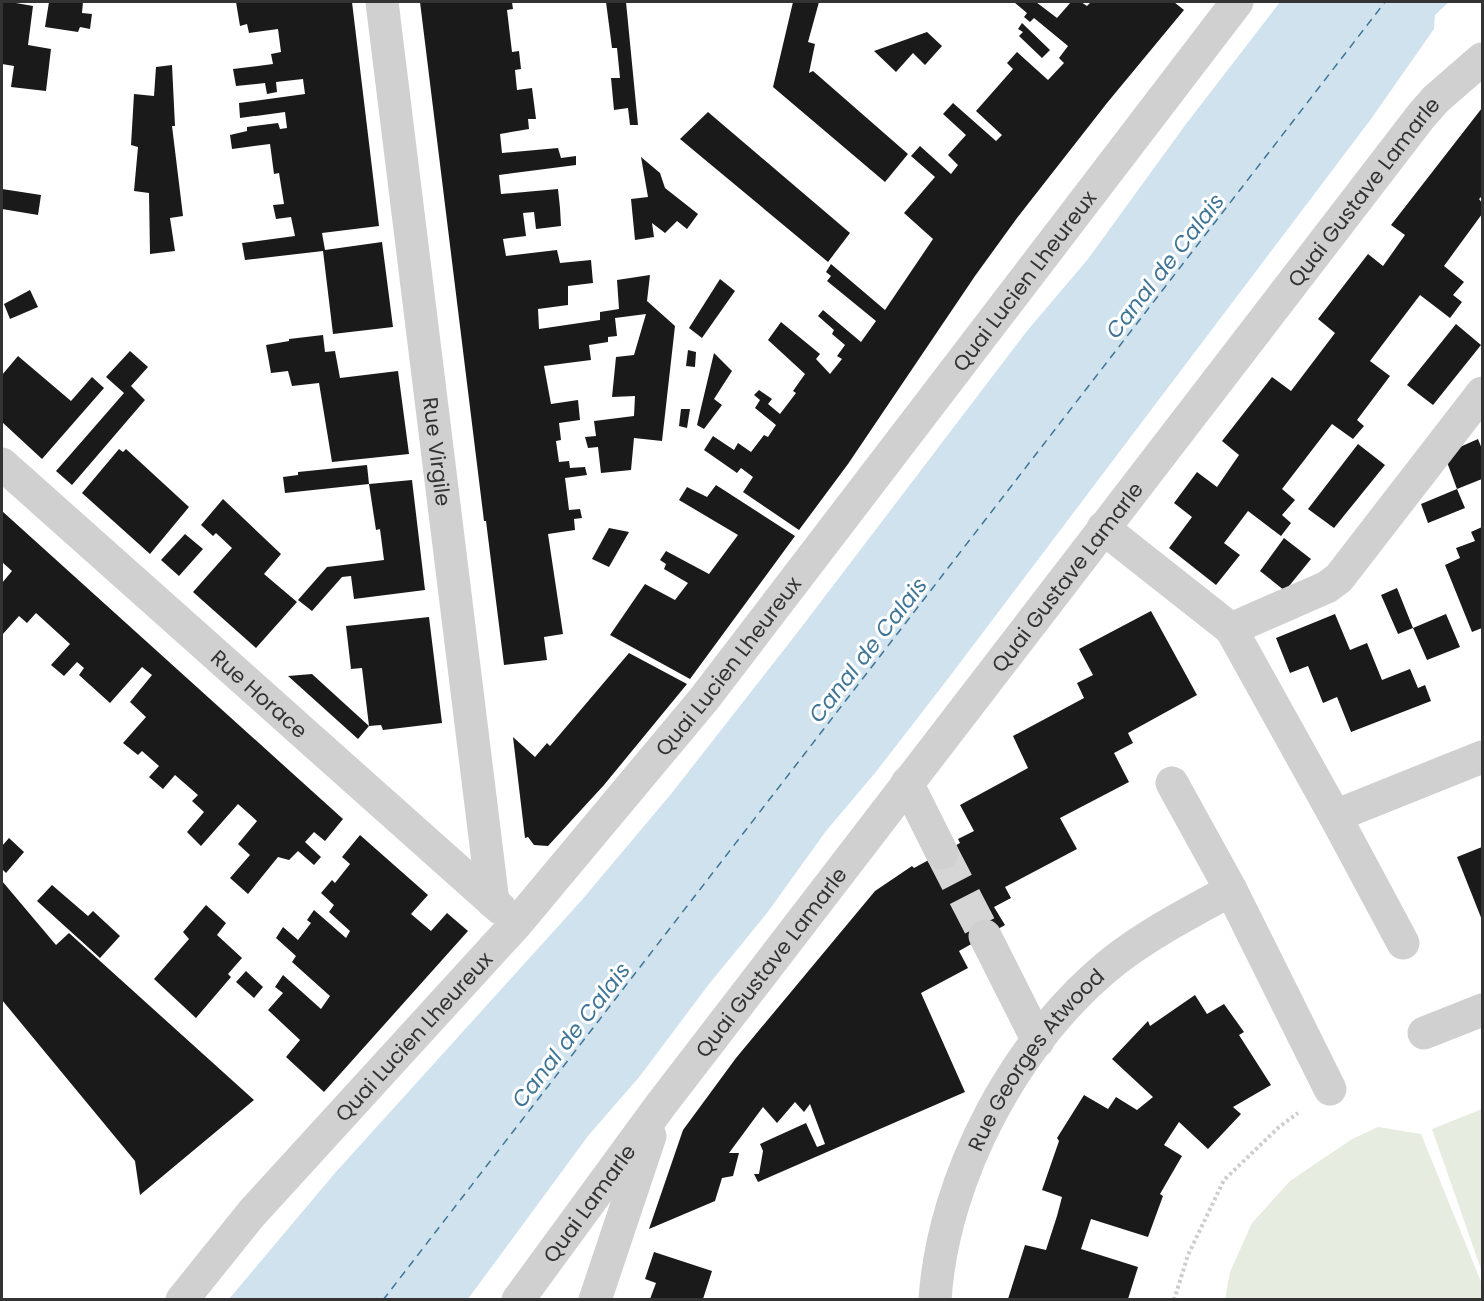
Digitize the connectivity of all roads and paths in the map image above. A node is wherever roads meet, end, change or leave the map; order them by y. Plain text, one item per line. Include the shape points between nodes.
1 (382, 2) edge
2 (1237, 2) edge
3 (1482, 58) edge
4 (1482, 393) edge
5 (2, 464) edge
6 (1104, 528) junction
7 (1231, 629) junction
8 (1482, 757) edge
9 (907, 783) junction
10 (1172, 783) dead end
11 (1335, 816) junction
12 (942, 853) tunnel mouth
13 (1231, 890) junction
14 (493, 902) junction
15 (517, 923) junction
16 (985, 936) tunnel mouth
17 (1404, 943) dead end
18 (1482, 1010) edge
19 (1424, 1033) dead end
20 (1038, 1041) junction
21 (1330, 1089) joint
22 (660, 1106) junction
23 (182, 1299) edge
24 (518, 1299) edge
25 (595, 1299) edge
26 (935, 1299) edge
27 (1174, 1299) edge

1 - 14 street, Rue Virgile
2 - 15 street, Quai Lucien Lheureux via 704,699
3 - 6 street, Quai Gustave Lamarle via 1421,116
4 - 7 street via 1339,578 1327,587
5 - 14 street, Rue Horace
6 - 7 street
6 - 9 street, Quai Gustave Lamarle
7 - 11 street
8 - 11 street
9 - 12 street
9 - 22 street, Quai Gustave Lamarle
10 - 13 street
11 - 17 street
13 - 20 street, Rue Georges Atwood via 1161,929 1113,962 1064,1009
13 - 21 street
14 - 15 street, Rue Horace
15 - 23 street, Quai Lucien Lheureux via 252,1213
16 - 20 street
18 - 19 street
20 - 26 street, Rue Georges Atwood via 996,1104 966,1164 944,1238
21 - 27 path via 1279,1127 1224,1180 1188,1255
22 - 24 street, Quai Lamarle
22 - 25 street

